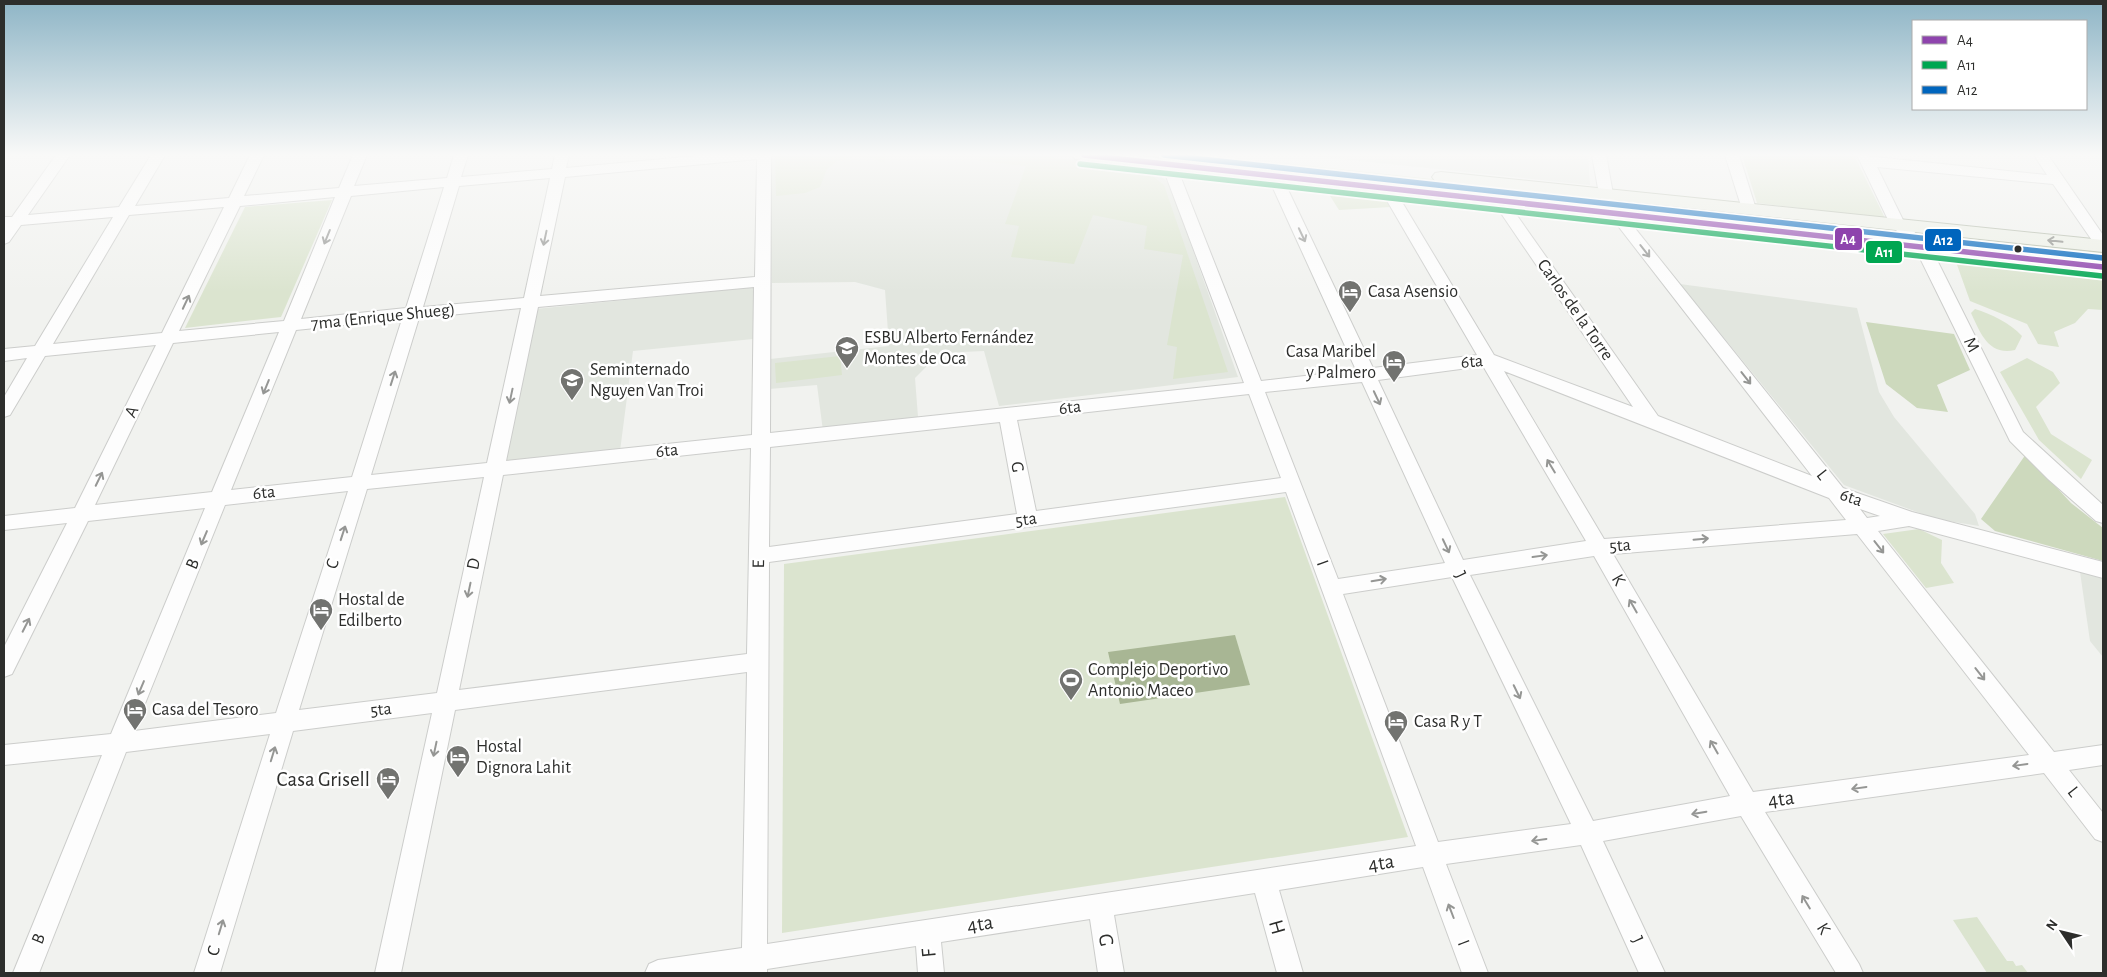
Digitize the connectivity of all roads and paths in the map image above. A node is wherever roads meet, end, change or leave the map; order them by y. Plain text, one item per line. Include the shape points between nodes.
1 (1499, 200) edge
2 (26, 201) edge
3 (130, 201) edge
4 (234, 201) junction
5 (239, 201) edge
6 (342, 201) edge
7 (446, 201) edge
8 (552, 201) edge
9 (763, 201) edge
10 (1183, 201) edge
11 (1286, 201) edge
12 (1394, 201) edge
13 (1504, 201) edge
14 (1609, 201) edge
15 (1669, 201) edge
16 (1746, 201) edge
17 (1886, 201) edge
18 (2072, 201) edge
19 (1749, 209) junction
20 (124, 211) junction
21 (1615, 213) junction
22 (10, 221) edge
23 (1898, 224) junction
24 (4, 239) edge
25 (2103, 246) edge
26 (1923, 248) junction
27 (2103, 267) edge
28 (762, 281) junction
29 (531, 303) junction
30 (413, 313) junction
31 (291, 326) junction
32 (168, 339) junction
33 (40, 351) junction
34 (4, 355) edge
35 (1488, 359) junction
36 (1367, 375) junction
37 (1255, 386) junction
38 (4, 411) edge
39 (1007, 415) junction
40 (1652, 420) junction
41 (760, 441) junction
42 (494, 470) junction
43 (359, 483) junction
44 (1292, 484) junction
45 (1836, 493) junction
46 (220, 498) junction
47 (81, 516) junction
48 (2103, 516) edge
49 (1910, 519) junction
50 (1028, 520) junction
51 (4, 523) edge
52 (1863, 526) junction
53 (1600, 547) junction
54 (759, 556) junction
55 (1457, 568) junction
56 (2103, 570) edge
57 (1331, 588) junction
58 (758, 662) junction
59 (4, 668) edge
60 (445, 702) junction
61 (283, 722) junction
62 (118, 743) junction
63 (2103, 754) edge
64 (4, 755) edge
65 (2048, 761) junction
66 (1747, 804) junction
67 (2103, 831) edge
68 (1587, 834) junction
69 (1430, 855) junction
70 (1264, 881) junction
71 (1100, 906) junction
72 (928, 932) junction
73 (754, 966) edge
74 (26, 973) edge
75 (207, 973) edge
76 (388, 973) edge
77 (658, 973) edge
78 (931, 973) edge
79 (1112, 973) edge
80 (1290, 973) edge
81 (1475, 973) edge
82 (1652, 973) edge
83 (1850, 973) edge

1 - 40 street, Carlos de la Torre
2 - 22 street
3 - 20 street
4 - 5 street
4 - 20 street
32 -> 4 street, A
6 -> 31 street, B
7 - 30 street, C
8 -> 29 street, D
9 - 28 street, E
10 - 37 street, I
11 -> 36 street, J
12 - 35 street, K
13 - 21 main road
14 - 21 street, L
15 - 19 main road
16 - 19 street
17 - 23 street, M
18 - 25 street
19 - 23 main road
20 - 22 street
20 - 33 street
21 - 26 main road
21 -> 45 street, L
22 - 24 street
25 -> 23 main road
23 - 26 street, M
26 - 27 main road
26 - 48 street, M via 2016,436
28 - 29 street, 7ma (Enrique Shueg)
28 - 41 street, E
29 - 30 street, 7ma (Enrique Shueg)
29 -> 42 street, D
30 - 31 street, 7ma (Enrique Shueg)
43 -> 30 street, C
31 - 32 street, 7ma (Enrique Shueg)
31 -> 46 street, B
32 - 33 street, 7ma (Enrique Shueg)
47 -> 32 street, A
33 - 34 street, 7ma (Enrique Shueg)
33 - 38 street
35 - 36 street, 6ta
35 - 40 street, 6ta
53 -> 35 street, K
36 - 37 street, 6ta
36 -> 55 street, J
37 - 39 street, 6ta
37 - 44 street, I
39 - 41 street, 6ta
39 - 50 street, G
40 - 45 street, 6ta
41 - 42 street, 6ta
41 - 54 street, E
42 - 43 street, 6ta
42 -> 60 street, D
43 - 46 street, 6ta
61 -> 43 street, C
44 - 50 street, 5ta
44 - 57 street, I
45 - 49 street, 6ta
45 - 52 street, L
46 - 47 street, 6ta
46 -> 62 street, B
47 - 51 street, 6ta
59 -> 47 street, A
49 - 52 street, 5ta
49 - 56 street, 6ta
50 - 54 street, 5ta
53 -> 52 street, 5ta
52 -> 65 street, L
55 -> 53 street, 5ta
66 -> 53 street, K
54 - 58 street, E
57 -> 55 street, 5ta
55 -> 68 street, J
57 - 69 street, I
58 - 60 street, 5ta
58 - 73 street, E
60 - 61 street, 5ta
60 -> 76 street, D
61 - 62 street, 5ta
75 -> 61 street, C
62 - 64 street, 5ta
62 - 74 street, B
63 - 65 street, 4ta
65 -> 66 street, 4ta
65 - 67 street, L
66 -> 68 street, 4ta
83 -> 66 street, K
68 -> 69 street, 4ta
68 - 82 street, J
69 - 70 street, 4ta
81 -> 69 street, I
70 - 71 street, 4ta
70 - 80 street, H
71 - 72 street, 4ta
71 - 79 street, G
72 - 73 street, 4ta
72 - 78 street, F
73 - 77 street, 4ta

